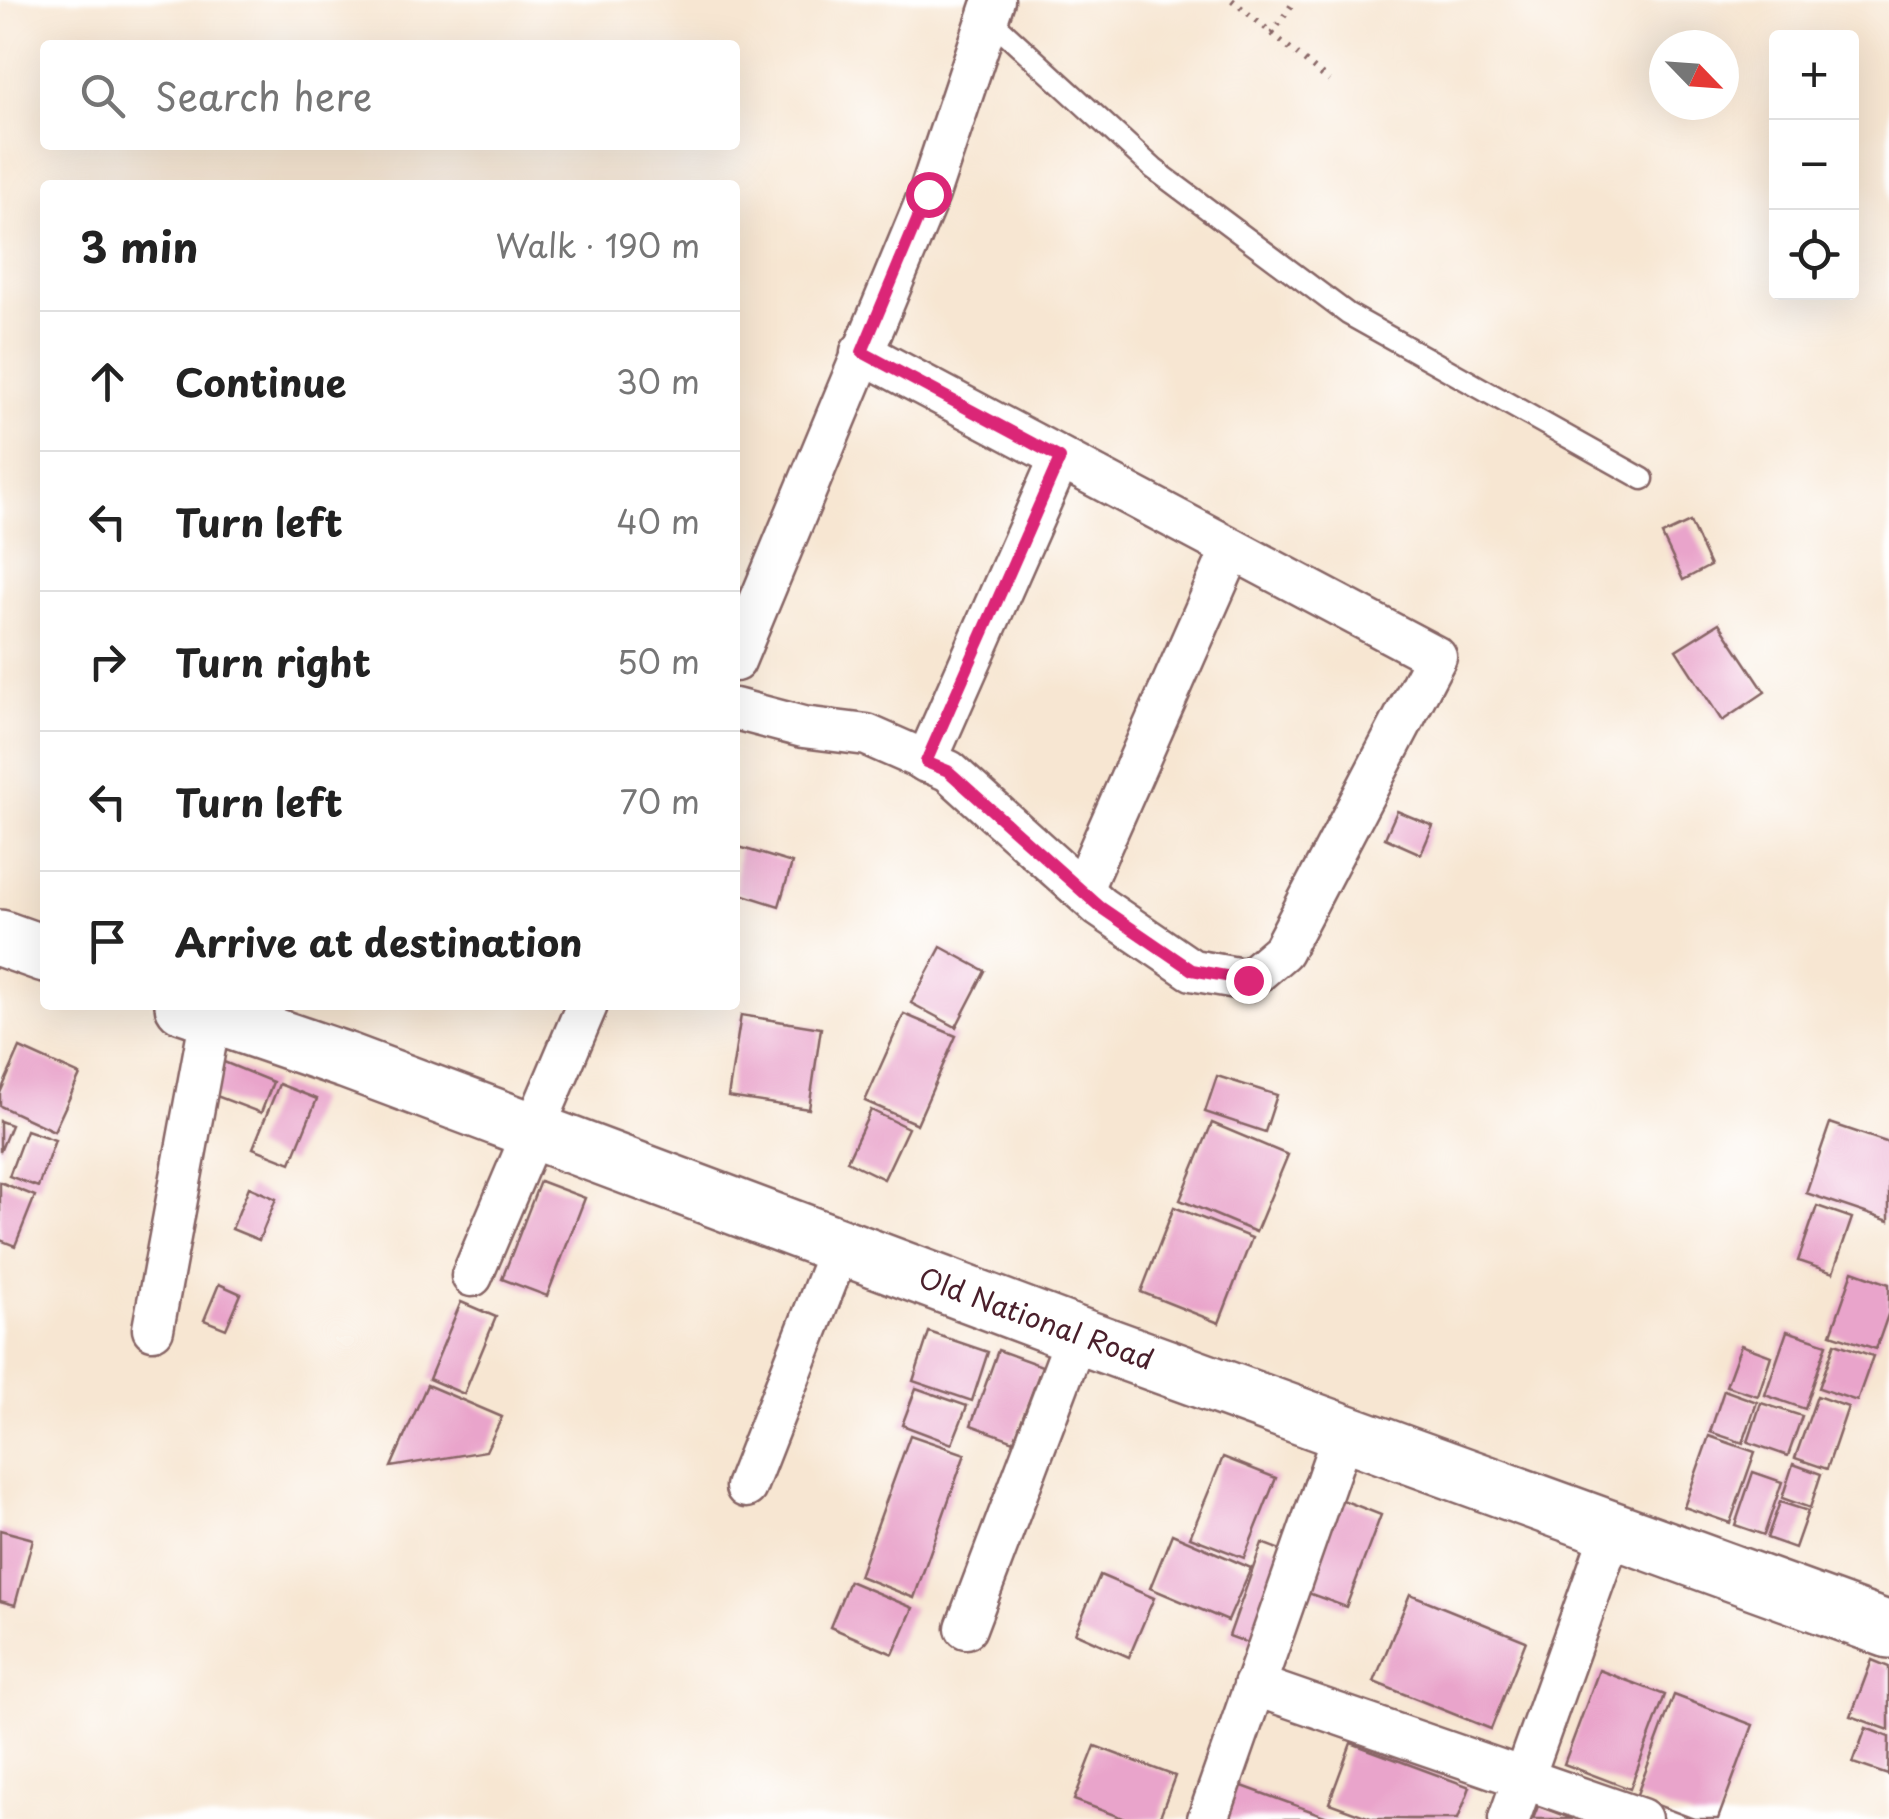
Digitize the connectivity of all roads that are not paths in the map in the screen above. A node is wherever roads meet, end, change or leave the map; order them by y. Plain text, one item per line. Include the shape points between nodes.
1 (991, 8) edge
2 (862, 352) junction
3 (1060, 458) junction
4 (1644, 479) dead end
5 (1232, 549) junction
6 (740, 648) edge
7 (740, 710) edge
8 (926, 762) junction
9 (1082, 890) junction
10 (0, 938) edge
11 (40, 952) edge
12 (197, 1010) edge
13 (585, 1010) edge
14 (532, 1130) junction
15 (840, 1246) junction
16 (472, 1276) dead end
17 (154, 1329) dead end
18 (1077, 1335) junction
19 (1344, 1431) junction
20 (746, 1488) dead end
21 (1613, 1528) junction
22 (966, 1628) dead end
23 (1889, 1630) edge
24 (1254, 1685) junction
25 (1523, 1777) junction
26 (1208, 1819) edge
27 (1508, 1819) edge
28 (1641, 1819) edge

1 - 2 street via 928,194
1 - 4 lane via 1154,169 1348,314
2 - 3 street
2 - 6 street
3 - 5 street
3 - 8 street
5 - 9 street
5 - 9 street via 1436,657 1282,950 1248,980 1192,970
7 - 8 street via 867,736
8 - 9 street via 948,771
10 - 11 main road
12 - 14 main road, Old National Road
12 - 17 street
13 - 14 street
14 - 15 main road, Old National Road
14 - 16 street
15 - 18 main road, Old National Road
15 - 20 street
18 - 19 main road, Old National Road
18 - 22 street
19 - 21 main road, Old National Road
19 - 24 street
21 - 23 main road, Old National Road
21 - 25 street
24 - 25 street
24 - 26 street
25 - 27 street
25 - 28 street

